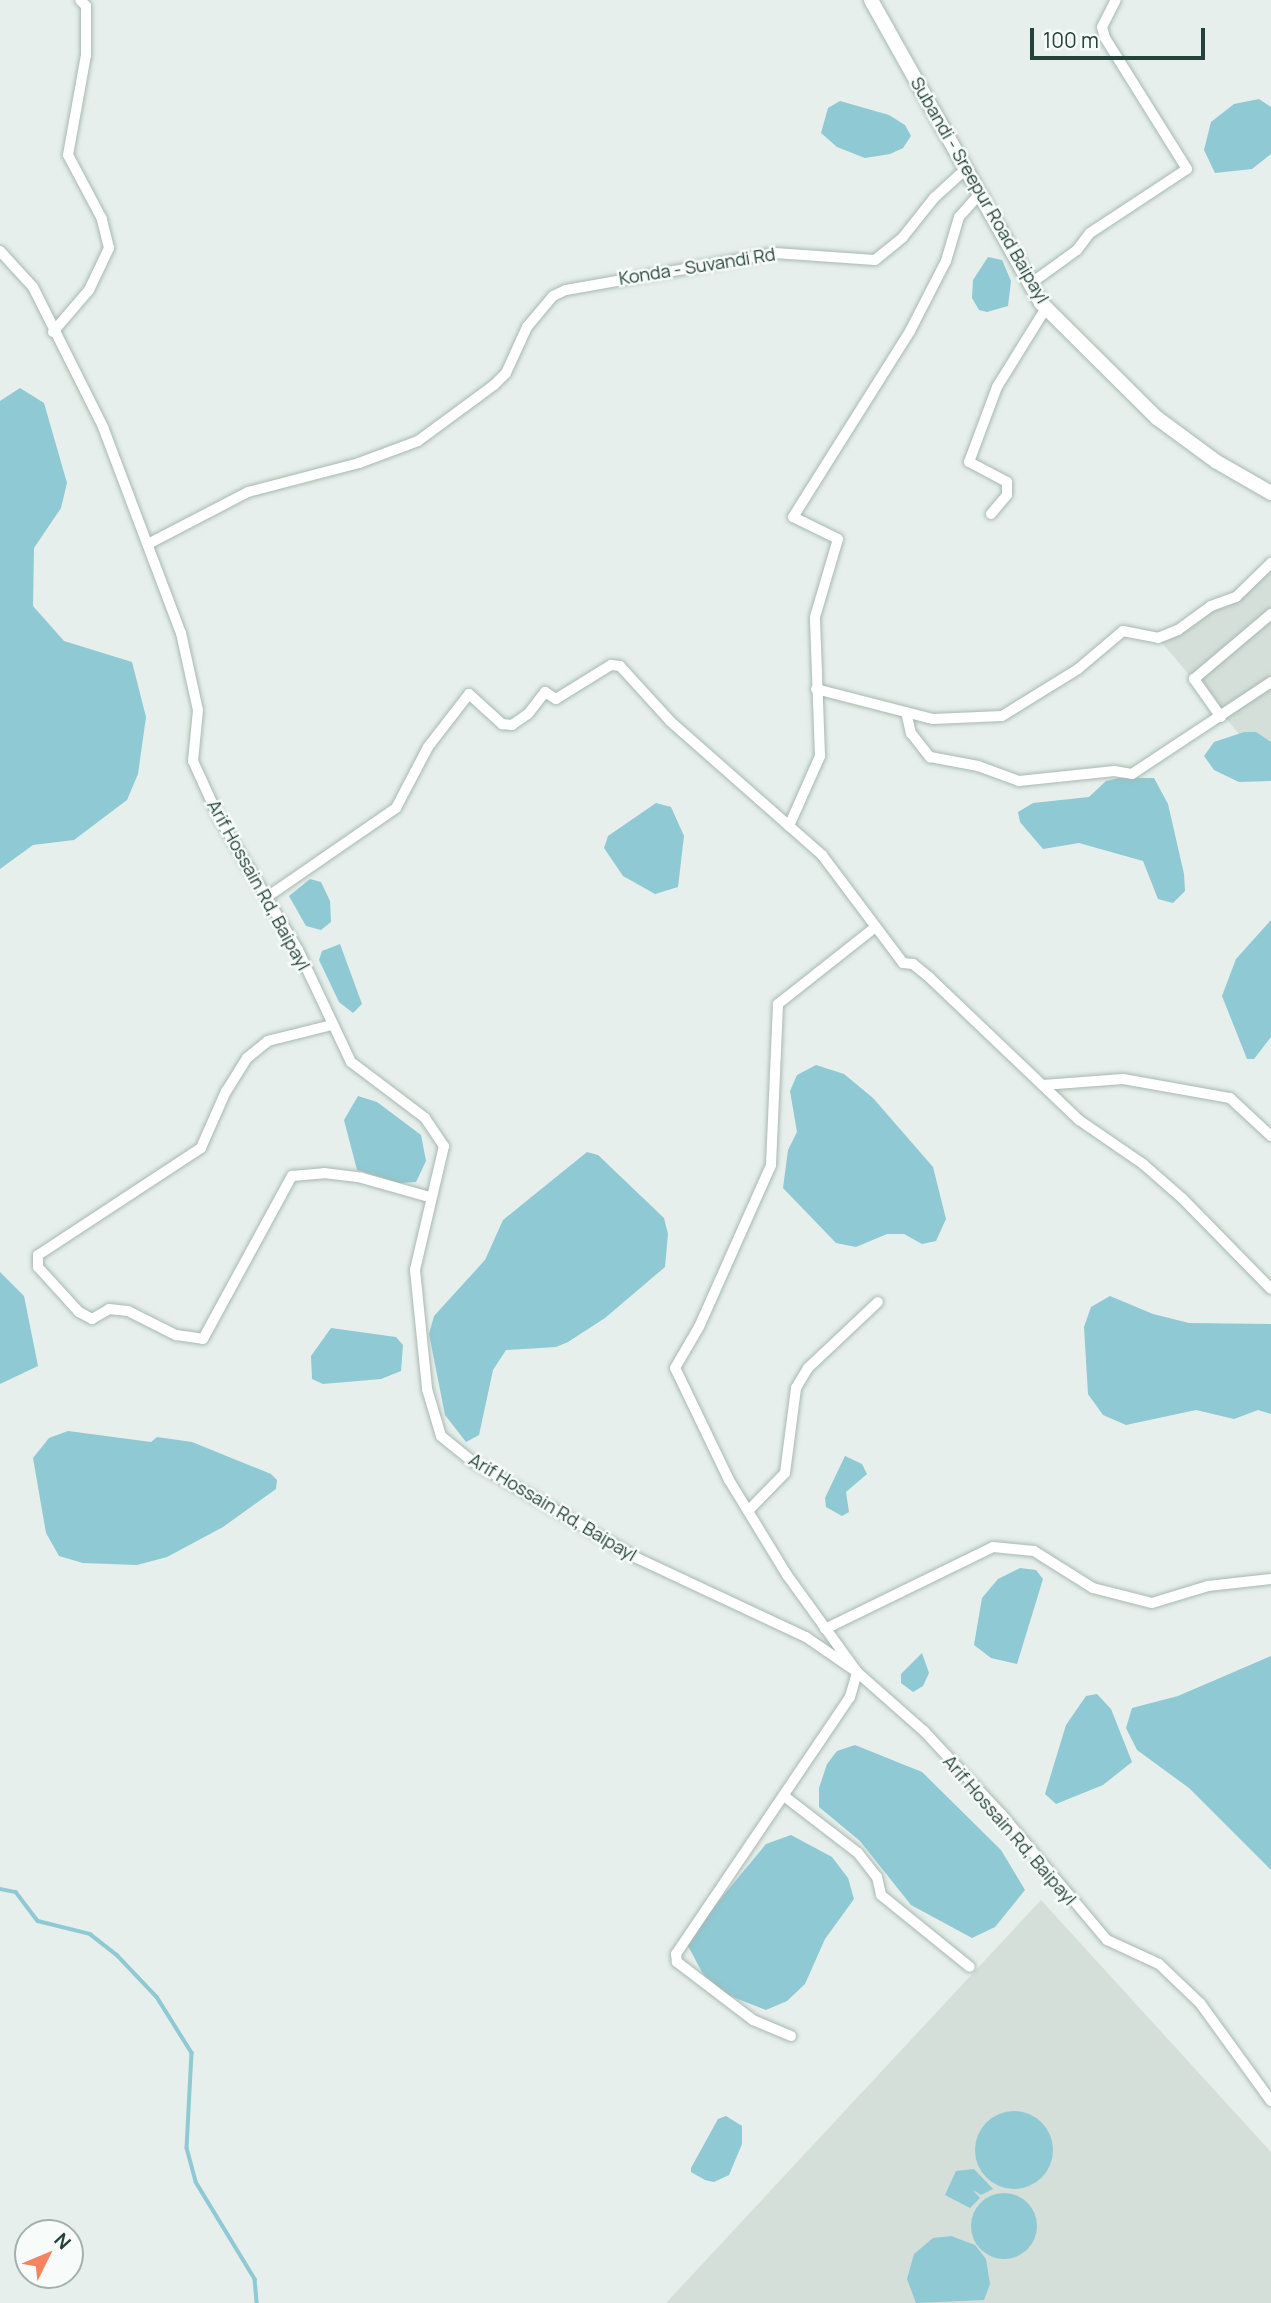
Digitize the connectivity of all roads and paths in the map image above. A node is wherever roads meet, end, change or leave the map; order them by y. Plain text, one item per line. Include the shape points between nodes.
1 (80, 0) edge
2 (871, 0) edge
3 (1116, 0) edge
4 (967, 167) junction
5 (981, 194) junction
6 (0, 251) edge
7 (1030, 284) junction
8 (1046, 308) junction
9 (53, 332) junction
10 (1271, 493) edge
11 (991, 514) dead end
12 (148, 544) junction
13 (1271, 562) edge
14 (1271, 614) edge
15 (1271, 682) edge
16 (816, 689) junction
17 (906, 712) junction
18 (1221, 717) junction
19 (789, 825) junction
20 (267, 897) junction
21 (873, 929) junction
22 (332, 1025) junction
23 (1043, 1085) junction
24 (1271, 1136) edge
25 (429, 1198) junction
26 (1271, 1289) edge
27 (878, 1302) dead end
28 (748, 1511) junction
29 (1271, 1579) edge
30 (825, 1629) junction
31 (857, 1672) junction
32 (784, 1796) junction
33 (970, 1967) dead end
34 (791, 2036) dead end
35 (1271, 2101) edge

1 - 9 street via 86,6 86,55 68,155 102,219 109,248 89,290
2 - 4 street, Subandi - Sreepur Road Baipayl
3 - 7 street via 1102,27 1104,38 1187,169 1090,233 1077,250
4 - 5 street, Subandi - Sreepur Road Baipayl
4 - 12 street, Konda - Suvandi Rd via 903,237 875,260 775,253 566,290 553,296 527,327 506,373 485,395 418,441 359,463 248,492
5 - 7 street, Subandi - Sreepur Road Baipayl
5 - 16 street via 959,217 946,261 910,331 793,517 838,540 815,617
6 - 9 street, Arif Hossain Rd, Baipayl via 33,287
7 - 8 street, Subandi - Sreepur Road Baipayl
8 - 10 street, Subandi - Sreepur Road Baipayl via 1157,418 1217,462
8 - 11 street via 997,387 969,462 1007,482 1007,495
9 - 12 street, Arif Hossain Rd, Baipayl via 103,427
12 - 20 street, Arif Hossain Rd, Baipayl via 181,633 198,710 193,761 219,818
13 - 17 street via 1236,597 1211,606 1178,630 1158,638 1123,631 1078,669 1002,716 933,719
14 - 18 street via 1194,679
15 - 18 street
16 - 17 street
16 - 19 street via 820,756
17 - 18 street via 911,733 930,757 978,766 1019,781 1114,771 1132,774
19 - 20 street via 670,721 620,666 611,665 556,699 545,692 528,714 512,725 502,724 468,694 428,747 396,808
19 - 21 street via 822,855
20 - 22 street, Arif Hossain Rd, Baipayl via 298,950
21 - 23 street via 903,963 913,964 930,978
21 - 28 street via 778,1004 771,1165 699,1327 675,1368
22 - 25 street, Arif Hossain Rd, Baipayl via 351,1062 425,1118 444,1146
22 - 25 street via 268,1041 247,1058 226,1091 201,1148 38,1255 38,1267 79,1312 92,1319 109,1309 128,1311 176,1335 203,1339 292,1176 324,1173 362,1178
23 - 24 street via 1123,1079 1230,1098
23 - 26 street via 1079,1120 1143,1164 1182,1198
25 - 31 street, Arif Hossain Rd, Baipayl via 415,1270 427,1389 441,1436 473,1462 637,1558 806,1637
27 - 28 street via 808,1368 796,1388 785,1473
28 - 30 street
29 - 30 street via 1208,1586 1152,1604 1093,1588 1034,1552 993,1547
30 - 31 street
31 - 32 street via 850,1697
31 - 35 street, Arif Hossain Rd, Baipayl via 924,1731 1107,1940 1159,1964 1200,2003
32 - 33 street via 858,1853 877,1877 881,1895
32 - 34 street via 676,1954 677,1962 753,2020

